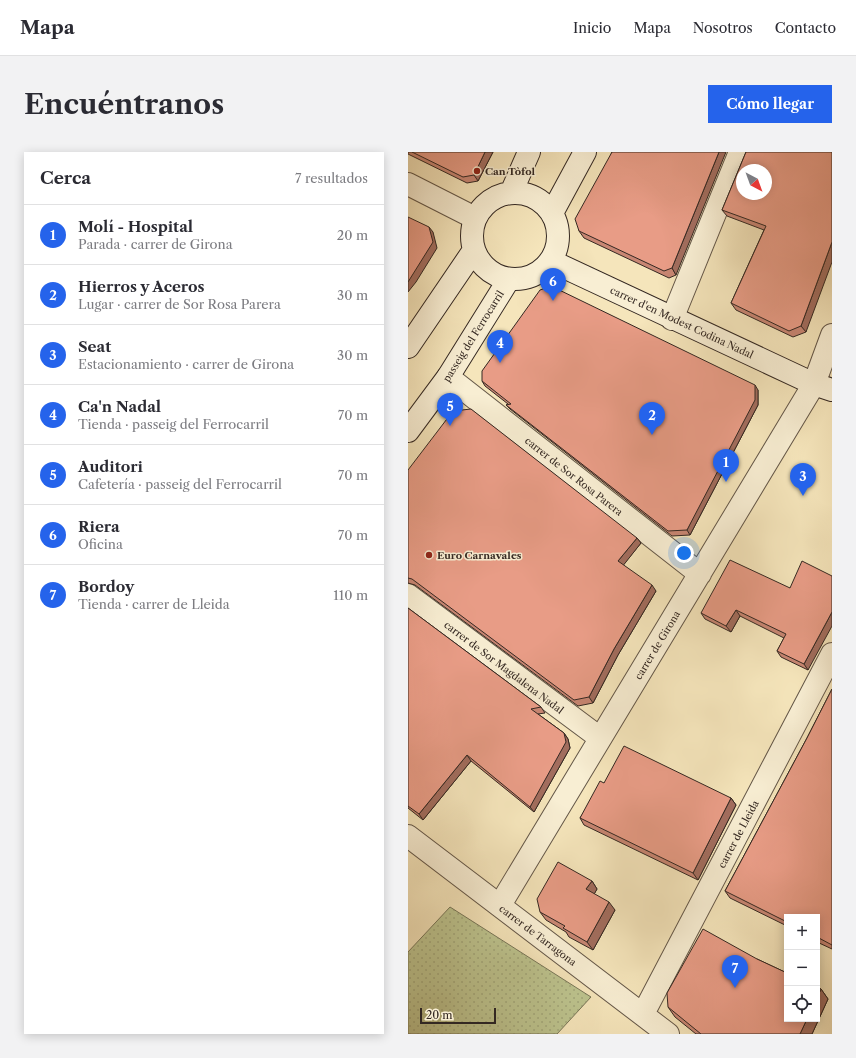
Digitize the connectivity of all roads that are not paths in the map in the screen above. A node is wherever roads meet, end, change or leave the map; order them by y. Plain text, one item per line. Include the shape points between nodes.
1 (529, 152) edge
2 (585, 152) edge
3 (740, 152) edge
4 (408, 184) edge
5 (511, 193) junction
6 (552, 213) junction
7 (475, 218) junction
8 (474, 250) junction
9 (551, 260) junction
10 (509, 279) junction
11 (672, 318) junction
12 (832, 335) edge
13 (408, 348) edge
14 (448, 377) junction
15 (823, 387) edge
16 (832, 406) edge
17 (408, 430) edge
18 (700, 574) junction
19 (408, 595) edge
20 (832, 654) edge
21 (600, 738) junction
22 (408, 836) edge
23 (500, 905) junction
24 (643, 1014) junction
25 (668, 1034) edge

1 - 5 street
2 - 6 street
3 - 11 street
4 - 7 street
5 - 6 street via 527,194 541,201
5 - 7 street via 496,196 484,205
6 - 9 street via 558,228 557,245
7 - 8 street via 472,228
8 - 10 street via 481,264 493,274
8 - 13 street
9 - 10 street via 532,276
9 - 11 street, carrer d'en Modest Codina Nadal
10 - 14 street, passeig del Ferrocarril
11 - 15 street, carrer d'en Modest Codina Nadal
12 - 15 street, carrer de Girona
14 - 17 street, passeig del Ferrocarril
14 - 18 street, carrer de Sor Rosa Parera
15 - 16 street, carrer d'en Modest Codina Nadal
15 - 18 street, carrer de Girona
18 - 21 street, carrer de Girona
19 - 21 street, carrer de Sor Magdalena Nadal
20 - 24 street, carrer de Lleida
21 - 23 street, carrer de Girona
22 - 23 street, carrer de Tarragona
23 - 24 street, carrer de Tarragona
24 - 25 street, carrer de Tarragona

